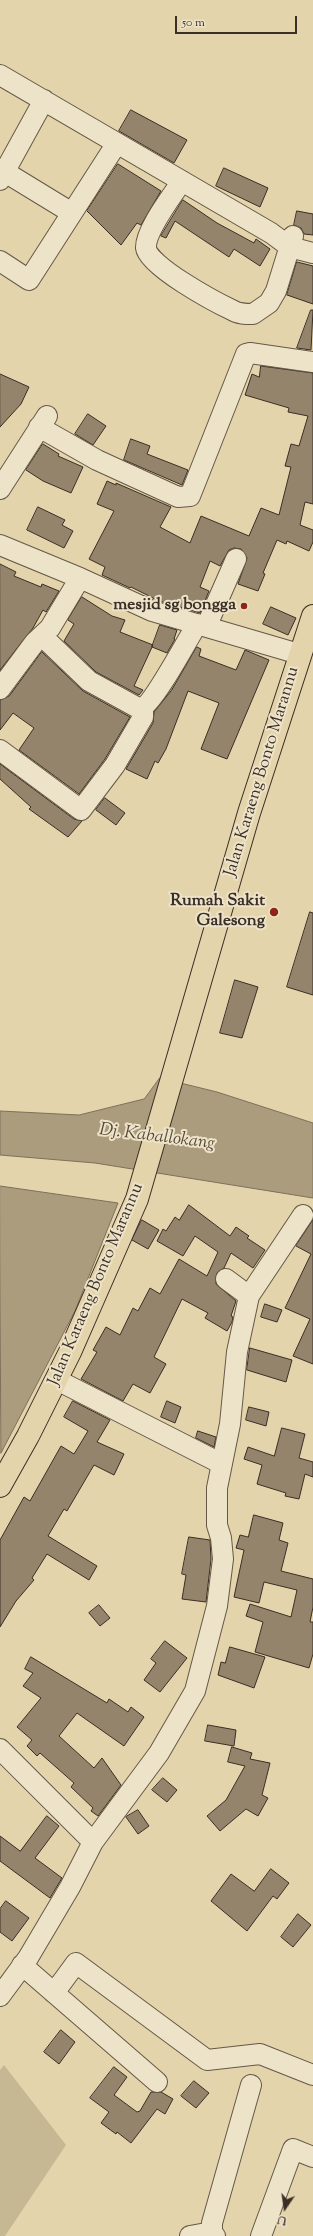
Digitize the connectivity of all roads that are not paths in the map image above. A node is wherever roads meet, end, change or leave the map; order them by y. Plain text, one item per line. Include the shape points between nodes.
1 (0, 75) edge
2 (44, 100) junction
3 (117, 143) junction
4 (2, 174) edge
5 (182, 181) junction
6 (72, 213) junction
7 (313, 240) edge
8 (291, 242) junction
9 (313, 253) edge
10 (0, 262) edge
11 (313, 362) edge
12 (0, 489) edge
13 (0, 545) edge
14 (236, 559) dead end
15 (80, 578) junction
16 (313, 616) edge
17 (202, 625) junction
18 (42, 636) junction
19 (299, 654) junction
20 (0, 689) edge
21 (143, 708) junction
22 (0, 750) edge
23 (303, 1215) dead end
24 (226, 1278) dead end
25 (249, 1296) junction
26 (57, 1380) junction
27 (222, 1464) junction
28 (0, 1486) edge
29 (0, 1749) edge
30 (93, 1842) junction
31 (22, 1965) junction
32 (2, 1991) edge
33 (54, 1993) junction
34 (313, 2076) edge
35 (157, 2082) dead end
36 (251, 2086) dead end
37 (313, 2157) edge
38 (213, 2234) edge
39 (190, 2236) edge
40 (261, 2236) edge

1 - 2 street
2 - 3 street
2 - 4 street
3 - 5 street
3 - 6 street
4 - 6 street
5 - 8 street via 271,234
5 - 8 street via 150,232 146,249 159,266 233,311 253,314 269,303 276,290
6 - 10 street via 29,280
7 - 8 street
8 - 9 street
11 - 12 street via 246,354 190,496 178,497 97,460 43,421
13 - 15 street
14 - 17 street
15 - 17 street via 152,611
15 - 18 street via 50,628
16 - 19 main road, Jalan Karaeng Bonto Marannu
17 - 19 street
17 - 21 street
18 - 20 street
18 - 21 street via 95,685 136,708
19 - 26 main road, Jalan Karaeng Bonto Marannu via 249,813 132,1211
21 - 22 street via 142,721 119,759 81,810
23 - 25 street
24 - 25 street
25 - 27 street via 235,1360 230,1424
26 - 27 street
26 - 28 main road, Jalan Karaeng Bonto Marannu
27 - 30 street via 216,1509 223,1559 212,1630 195,1691 159,1753
29 - 30 street
30 - 31 street via 70,1887
31 - 32 street
31 - 33 street
33 - 34 street via 76,1963 207,2060 260,2054
33 - 35 street
36 - 38 street via 212,2223
37 - 40 street via 293,2149
38 - 39 street

